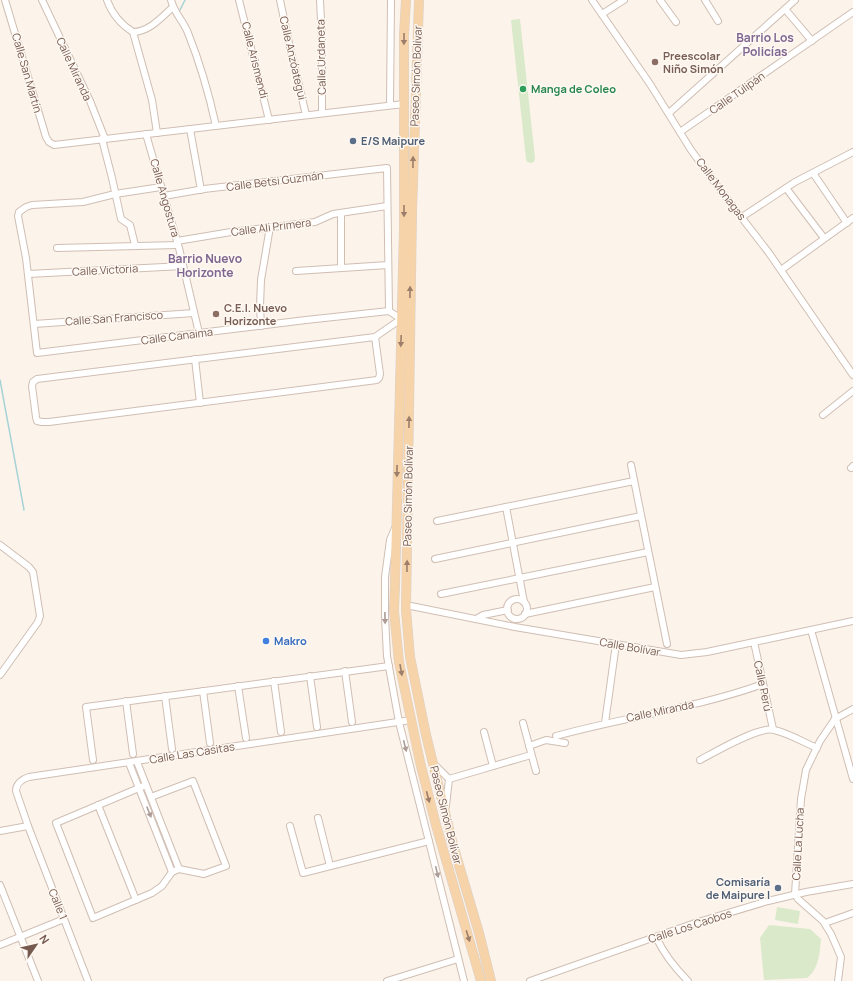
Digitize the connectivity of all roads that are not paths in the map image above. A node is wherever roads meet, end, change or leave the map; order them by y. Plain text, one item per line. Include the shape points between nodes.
1 (5, 0) edge
2 (42, 0) edge
3 (107, 0) edge
4 (240, 0) edge
5 (280, 0) edge
6 (322, 0) edge
7 (391, 0) edge
8 (406, 0) edge
9 (419, 0) edge
10 (592, 0) edge
11 (624, 0) edge
12 (660, 0) edge
13 (705, 0) edge
14 (795, 0) edge
15 (172, 3) edge
16 (785, 9) junction
17 (853, 12) edge
18 (602, 14) junction
19 (718, 21) dead end
20 (676, 22) dead end
21 (133, 32) junction
22 (812, 41) junction
23 (404, 104) junction
24 (390, 106) junction
25 (669, 113) junction
26 (322, 114) junction
27 (306, 115) junction
28 (269, 120) junction
29 (216, 126) junction
30 (190, 129) junction
31 (680, 132) junction
32 (157, 133) junction
33 (146, 134) junction
34 (104, 139) junction
35 (853, 152) edge
36 (813, 173) junction
37 (161, 187) junction
38 (786, 188) junction
39 (201, 190) junction
40 (115, 194) junction
41 (164, 196) junction
42 (387, 206) junction
43 (341, 214) junction
44 (742, 217) junction
45 (853, 218) edge
46 (847, 223) junction
47 (270, 228) junction
48 (824, 238) junction
49 (178, 243) junction
50 (135, 245) junction
51 (57, 248) dead end
52 (388, 265) junction
53 (183, 266) junction
54 (341, 267) junction
55 (781, 270) junction
56 (296, 271) dead end
57 (28, 274) junction
58 (389, 311) junction
59 (194, 313) junction
60 (406, 319) junction
61 (34, 324) junction
62 (261, 326) junction
63 (199, 333) junction
64 (375, 337) junction
65 (195, 359) junction
66 (853, 375) edge
67 (853, 391) edge
68 (200, 403) junction
69 (824, 415) dead end
70 (631, 464) dead end
71 (634, 481) junction
72 (506, 507) junction
73 (641, 516) junction
74 (437, 521) dead end
75 (396, 524) junction
76 (0, 545) edge
77 (648, 552) junction
78 (435, 559) dead end
79 (655, 587) junction
80 (441, 594) dead end
81 (524, 602) junction
82 (394, 604) junction
83 (406, 605) junction
84 (508, 610) junction
85 (525, 614) junction
86 (476, 619) junction
87 (853, 621) edge
88 (811, 630) junction
89 (754, 642) junction
90 (616, 644) junction
91 (667, 644) dead end
92 (389, 666) junction
93 (345, 671) junction
94 (0, 674) edge
95 (310, 676) junction
96 (274, 681) junction
97 (763, 684) junction
98 (238, 686) junction
99 (203, 691) junction
100 (165, 696) junction
101 (126, 701) junction
102 (853, 710) edge
103 (835, 719) junction
104 (411, 720) junction
105 (352, 722) dead end
106 (400, 722) junction
107 (523, 723) dead end
108 (605, 723) junction
109 (317, 727) dead end
110 (773, 729) junction
111 (281, 732) dead end
112 (484, 732) dead end
113 (556, 736) dead end
114 (246, 738) dead end
115 (210, 743) dead end
116 (565, 743) dead end
117 (529, 746) junction
118 (172, 748) dead end
119 (817, 748) junction
120 (133, 754) dead end
121 (531, 755) junction
122 (93, 760) dead end
123 (700, 760) dead end
124 (137, 762) junction
125 (432, 762) junction
126 (129, 763) junction
127 (493, 766) junction
128 (536, 771) dead end
129 (449, 779) junction
130 (853, 779) edge
131 (146, 785) junction
132 (139, 788) junction
133 (151, 797) junction
134 (98, 805) junction
135 (445, 814) junction
136 (318, 818) dead end
137 (28, 826) junction
138 (290, 826) dead end
139 (0, 831) edge
140 (429, 841) junction
141 (330, 866) junction
142 (179, 869) junction
143 (172, 872) junction
144 (853, 884) edge
145 (0, 885) edge
146 (795, 894) junction
147 (136, 900) junction
148 (853, 913) edge
149 (462, 916) junction
150 (64, 919) junction
151 (448, 919) junction
152 (824, 923) junction
153 (20, 937) junction
154 (656, 937) junction
155 (0, 944) edge
156 (458, 959) junction
157 (38, 981) edge
158 (88, 981) edge
159 (387, 981) edge
160 (464, 981) edge
161 (481, 981) edge
162 (491, 981) edge
163 (530, 981) edge
164 (688, 981) edge
165 (838, 981) edge

1 - 34 street, Calle San Martín via 46,137 51,144 56,145
2 - 34 street, Calle Miranda via 90,101
3 - 21 street via 115,16
4 - 28 street, Calle Arismendi
5 - 27 street, Calle Anzóategui
6 - 26 street, Calle Urdaneta
7 - 24 street
8 -> 23 main road, Paseo Simón Bolívar
60 -> 9 main road, Paseo Simón Bolívar
10 - 18 street, Calle Monagas
11 - 18 street
12 - 20 street
13 - 19 street
14 - 16 street
15 - 21 street via 147,28
15 - 29 street via 188,31 208,91
16 - 22 street
16 - 25 street
17 - 22 street, Calle Tulipán
18 - 25 street, Calle Monagas
21 - 32 street via 152,100
22 - 31 street, Calle Tulipán
23 - 24 street
23 -> 60 main road, Paseo Simón Bolívar
24 - 26 street
25 - 31 street, Calle Monagas
26 - 27 street
27 - 28 street
28 - 29 street
29 - 30 street
30 - 32 street
30 - 39 street
31 - 44 street, Calle Monagas
32 - 33 street
33 - 34 street
33 - 37 street, Calle Angostura
34 - 40 street, Calle Miranda
35 - 36 street
36 - 38 street
36 - 46 street
37 - 40 street
37 - 41 street, Calle Angostura
38 - 44 street
38 - 48 street
39 - 41 street, Calle Betsi Guzmán
39 - 42 street, Calle Betsi Guzmán via 387,168
40 - 50 street, Calle Miranda via 120,218 130,224
40 - 57 street via 83,202 32,205 21,210 18,216
41 - 49 street, Calle Angostura
42 - 43 street, Calle Ali Primera
42 - 52 street
43 - 47 street, Calle Ali Primera via 330,215 315,222
43 - 54 street
44 - 55 street, Calle Monagas
45 - 46 street
46 - 48 street
47 - 49 street, Calle Ali Primera
47 - 62 street via 261,280
48 - 55 street
49 - 50 street, Calle Ali Primera
49 - 53 street, Calle Angostura
50 - 51 street, Calle Ali Primera
52 - 54 street
52 - 58 street
53 - 57 street, Calle Victoria
53 - 59 street, Calle Angostura
54 - 56 street
55 - 66 street, Calle Monagas
57 - 61 street
58 - 60 street
58 - 62 street, Calle Canaima
59 - 61 street, Calle San Francisco
59 - 63 street, Calle Angostura
60 - 64 street
60 -> 75 main road, Paseo Simón Bolívar
83 -> 60 main road, Paseo Simón Bolívar
61 - 63 street, Calle Canaima via 37,352
62 - 63 street, Calle Canaima
64 - 65 street
64 - 68 street via 380,374 377,380
65 - 68 street
65 - 68 street via 37,379 32,384 33,394 37,421 42,422
67 - 69 street
70 - 71 street
71 - 72 street
71 - 73 street
72 - 74 street
72 - 81 street
73 - 77 street
73 - 78 street
75 - 82 main road, Paseo Simón Bolívar
75 -> 92 street, Paseo Simón Bolívar via 390,540 386,577 385,624
76 - 94 street via 33,572 40,616
77 - 79 street
77 - 80 street
79 - 85 street
79 - 91 street
81 - 84 street via 512,600
81 - 85 street
82 - 83 main road
82 -> 104 main road, Paseo Simón Bolívar via 398,656
83 - 86 street, Calle Bolívar
83 - 125 main road, Paseo Simón Bolívar via 411,665
84 - 85 street via 514,618
84 - 86 street
86 - 90 street, Calle Bolívar
87 - 88 street, Calle Bolívar
88 - 89 street, Calle Bolívar
88 - 103 street
89 - 90 street, Calle Bolívar via 681,656
89 - 97 street, Calle Perú
90 - 108 street
92 - 93 street
92 - 106 street, Paseo Simón Bolívar
93 - 95 street
93 - 105 street
95 - 96 street
95 - 109 street
96 - 98 street
96 - 111 street
97 - 108 street, Calle Miranda via 706,702
97 - 110 street, Calle Perú
98 - 99 street
98 - 114 street
99 - 100 street
99 - 115 street
100 - 101 street
100 - 118 street
101 - 120 street
101 - 122 street via 86,707
102 - 103 street
103 - 119 street, Calle La Lucha
103 - 130 street
104 - 106 street, Calle Las Casitas
104 -> 149 main road, Paseo Simón Bolívar via 427,792
106 - 124 street, Calle Las Casitas
106 -> 140 street, Paseo Simón Bolívar
107 - 117 street
108 - 113 street, Calle Miranda
110 - 119 street
110 - 123 street via 748,736
112 - 127 street
116 - 117 street via 546,740
117 - 121 street
119 - 146 street, Calle La Lucha via 806,770 802,788
121 - 127 street
121 - 128 street
124 - 126 street, Calle Las Casitas
124 - 131 street
125 - 129 street
125 - 135 main road, Paseo Simón Bolívar
126 - 132 street
126 - 137 street, Calle Las Casitas via 29,777 23,780 16,791
127 - 129 street
129 - 135 street
131 - 132 street
131 - 133 street
132 - 134 street
132 -> 143 street
133 - 142 street
133 - 142 street via 194,781 226,866 204,874
134 - 147 street
134 - 147 street via 56,822 93,918
135 - 162 main road, Paseo Simón Bolívar
136 - 141 street
137 - 139 street
137 - 150 street, Calle 1
138 - 141 street via 303,873
140 - 141 street
140 -> 151 street, Paseo Simón Bolívar
142 - 143 street
143 - 147 street via 159,889
144 - 146 street, Calle Los Caobos
145 - 153 street
146 - 152 street, Calle La Lucha
146 - 154 street, Calle Los Caobos
148 - 152 street
149 - 151 street
149 -> 161 main road, Paseo Simón Bolívar
150 - 153 street
150 - 158 street, Calle 1
151 - 156 street, Paseo Simón Bolívar
152 - 165 street, Calle La Lucha via 840,953
153 - 155 street
153 - 157 street
154 - 163 street, Calle Los Caobos
154 - 164 street via 669,961
156 - 159 street
156 - 160 street, Paseo Simón Bolívar

